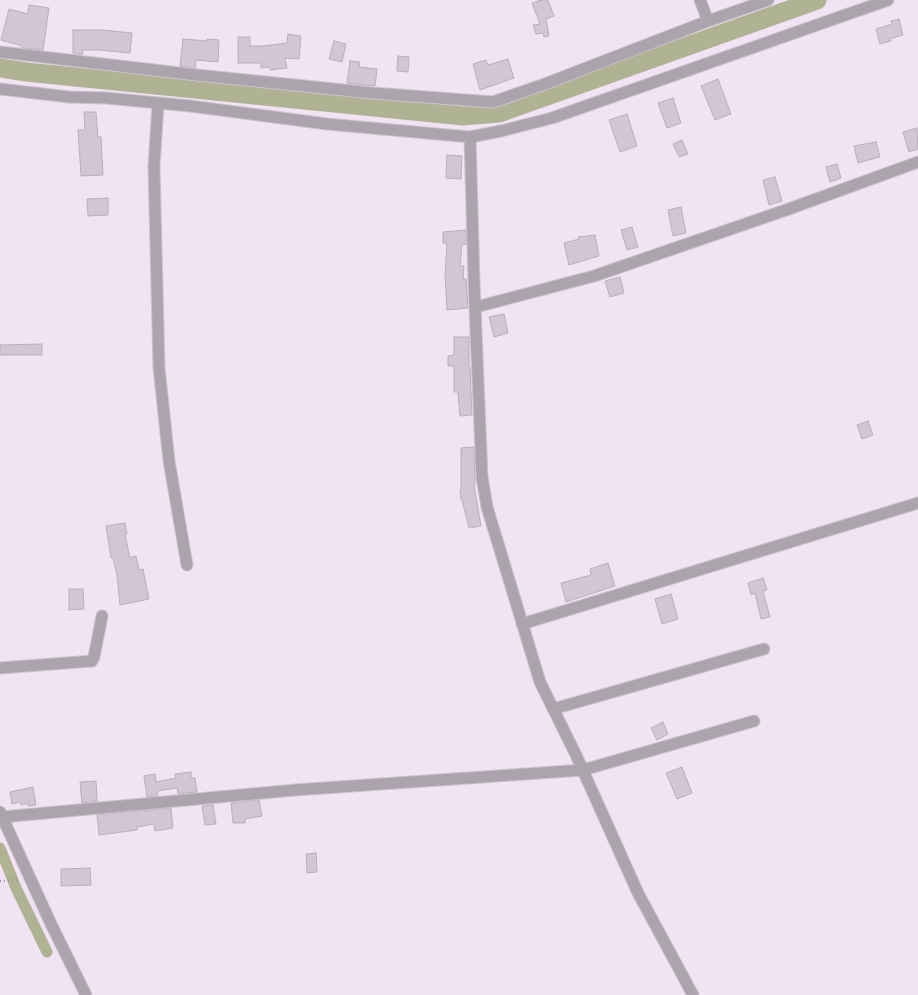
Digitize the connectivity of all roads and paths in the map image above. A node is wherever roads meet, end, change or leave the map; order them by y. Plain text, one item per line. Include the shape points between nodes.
1 (700, 0) edge
2 (768, 0) edge
3 (888, 0) edge
4 (708, 21) junction
5 (0, 52) edge
6 (0, 89) edge
7 (158, 104) junction
8 (470, 137) junction
9 (918, 162) edge
10 (476, 306) junction
11 (918, 503) edge
12 (187, 565) dead end
13 (102, 616) dead end
14 (522, 624) junction
15 (764, 649) dead end
16 (0, 668) edge
17 (553, 709) junction
18 (754, 721) dead end
19 (583, 770) junction
20 (1, 815) edge
21 (22, 880) dead end
22 (0, 881) edge
23 (86, 995) edge
24 (693, 995) edge

1 - 4 street
2 - 4 street
3 - 8 street via 552,118
4 - 5 street via 493,102 373,93
6 - 7 street
7 - 8 street via 327,124
7 - 12 street via 154,167 159,368 169,461
8 - 10 street
9 - 10 street via 594,276
10 - 14 street via 483,491
11 - 14 street
13 - 16 street via 92,661
14 - 17 street via 540,682
15 - 17 street
17 - 19 street
18 - 19 street
19 - 20 street via 295,790
19 - 24 street via 638,893
20 - 23 street
21 - 22 path

